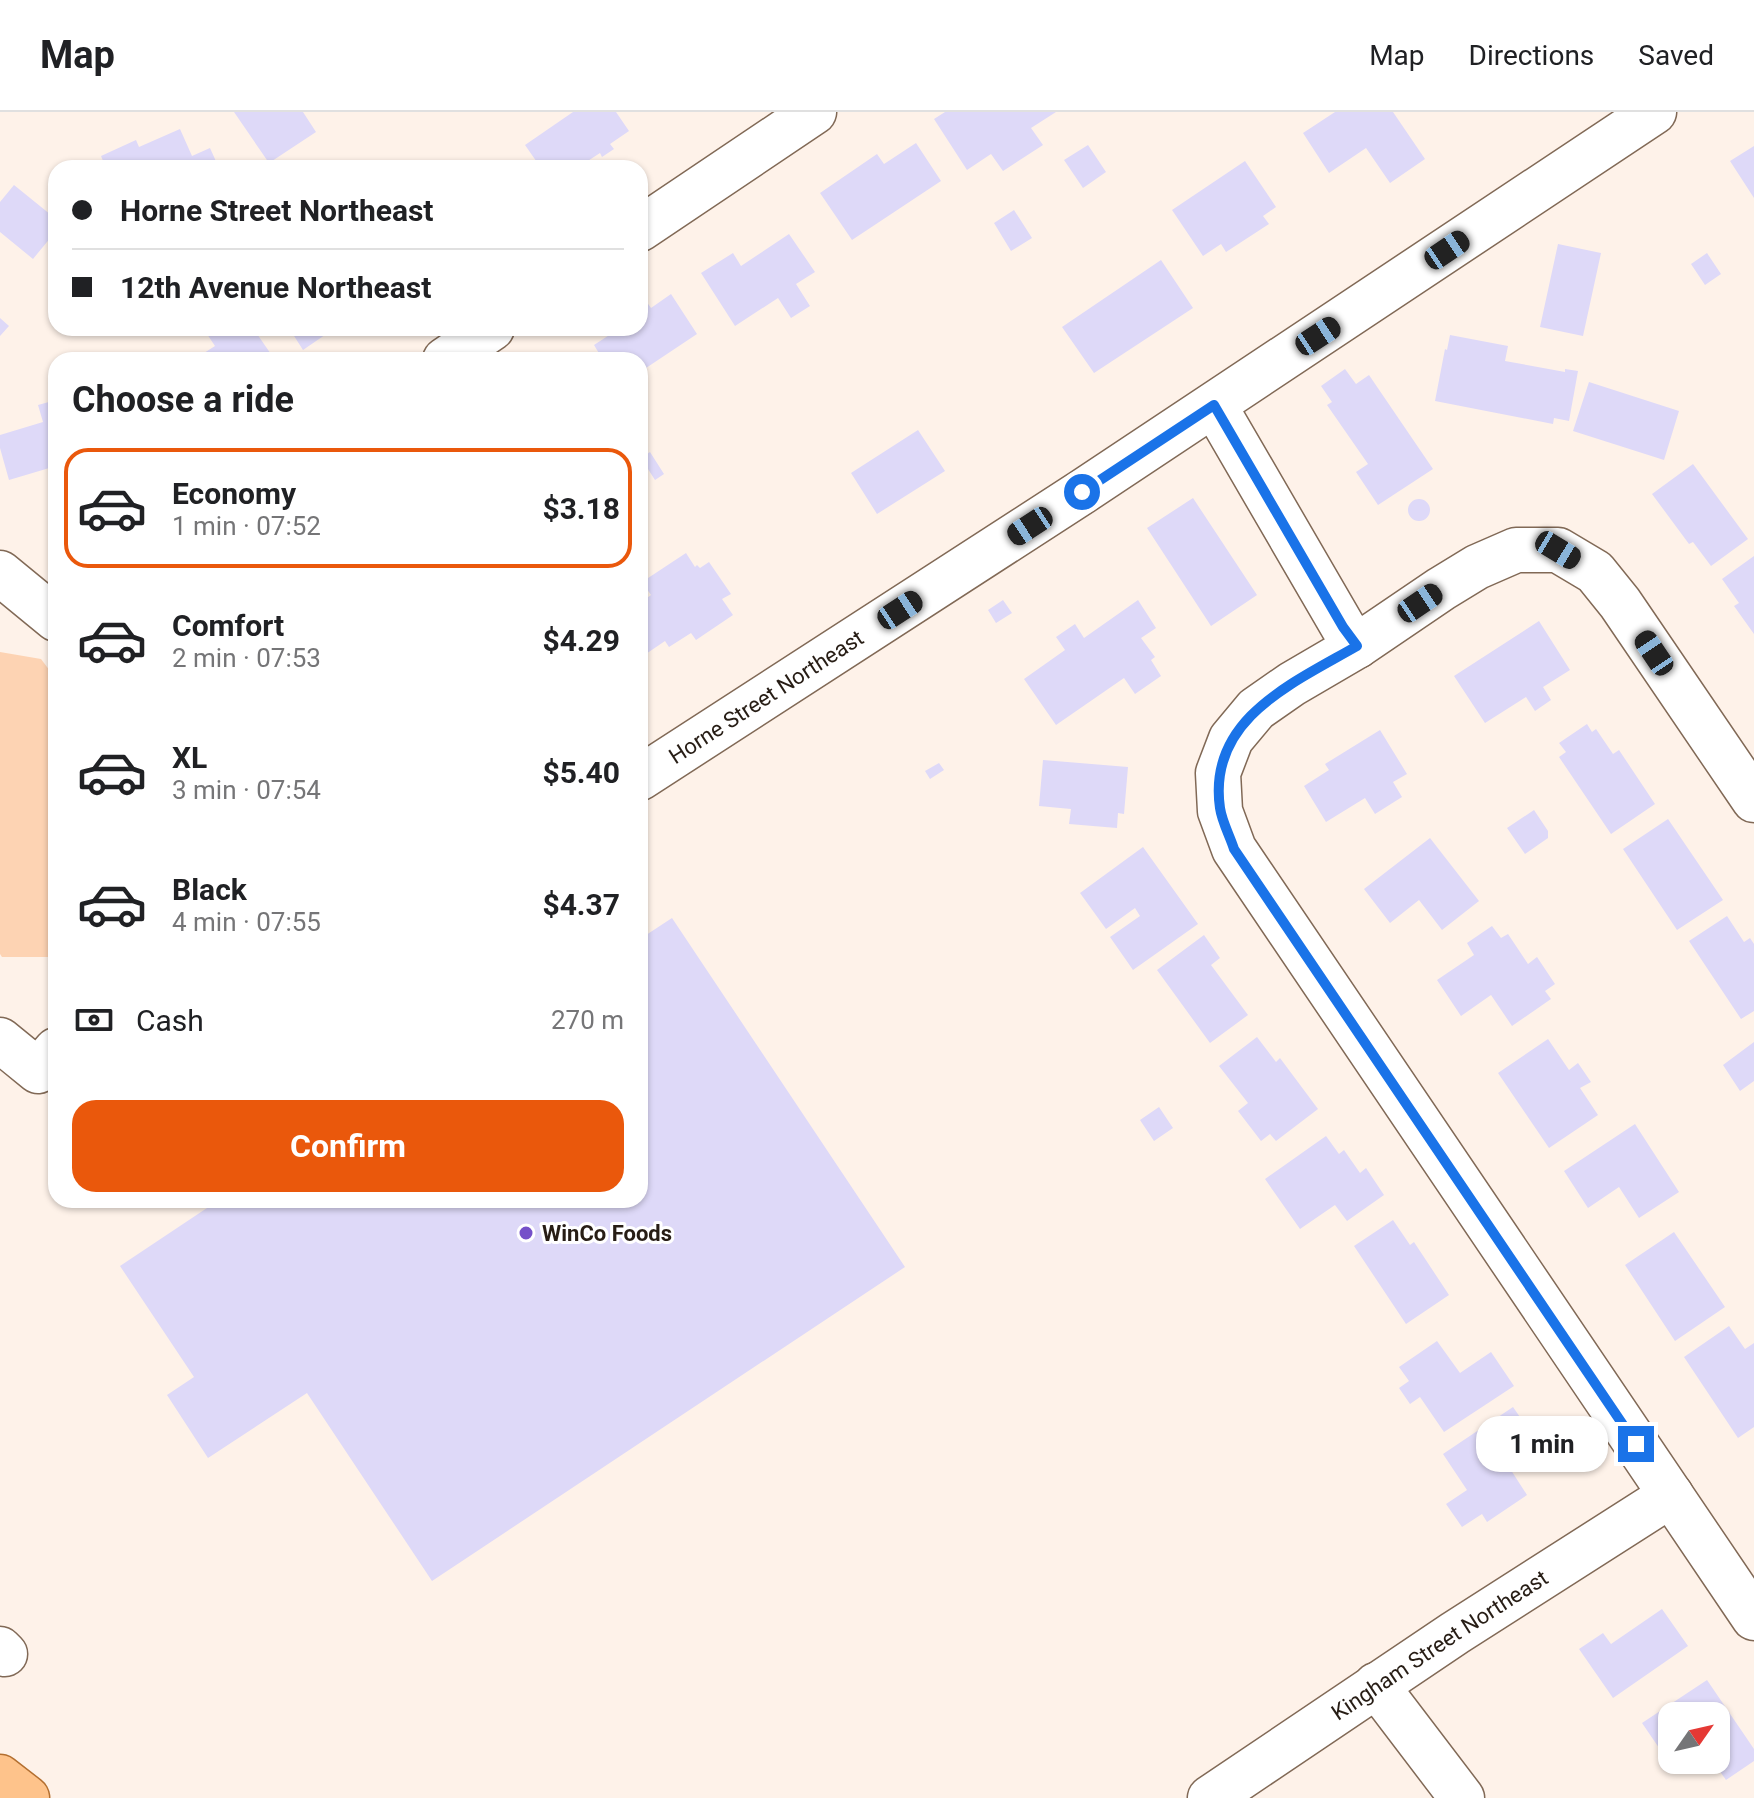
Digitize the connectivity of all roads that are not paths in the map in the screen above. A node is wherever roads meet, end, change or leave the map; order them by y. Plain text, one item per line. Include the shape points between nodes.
1 (814, 112) edge
2 (1654, 112) edge
3 (648, 224) edge
4 (480, 336) edge
5 (457, 352) edge
6 (1214, 405) junction
7 (1, 574) edge
8 (48, 612) edge
9 (1357, 646) junction
10 (648, 773) edge
11 (1754, 800) edge
12 (0, 1040) edge
13 (48, 1059) edge
14 (1671, 1495) junction
15 (1754, 1618) edge
16 (1376, 1685) junction
17 (0, 1777) edge
18 (27, 1798) edge
19 (1210, 1798) edge
20 (1462, 1798) edge

1 - 3 street
2 - 6 street, Horne Street Northeast
4 - 5 street
6 - 9 street
6 - 10 street, Horne Street Northeast
7 - 8 street
9 - 11 street via 1477,567 1516,550 1558,550 1595,572 1620,603
9 - 14 street via 1256,709 1231,739 1218,773 1220,811 1234,849
12 - 13 street via 38,1071
14 - 15 street
14 - 16 street, Kingham Street Northeast
16 - 19 street, Kingham Street Northeast
16 - 20 street
17 - 18 main road

